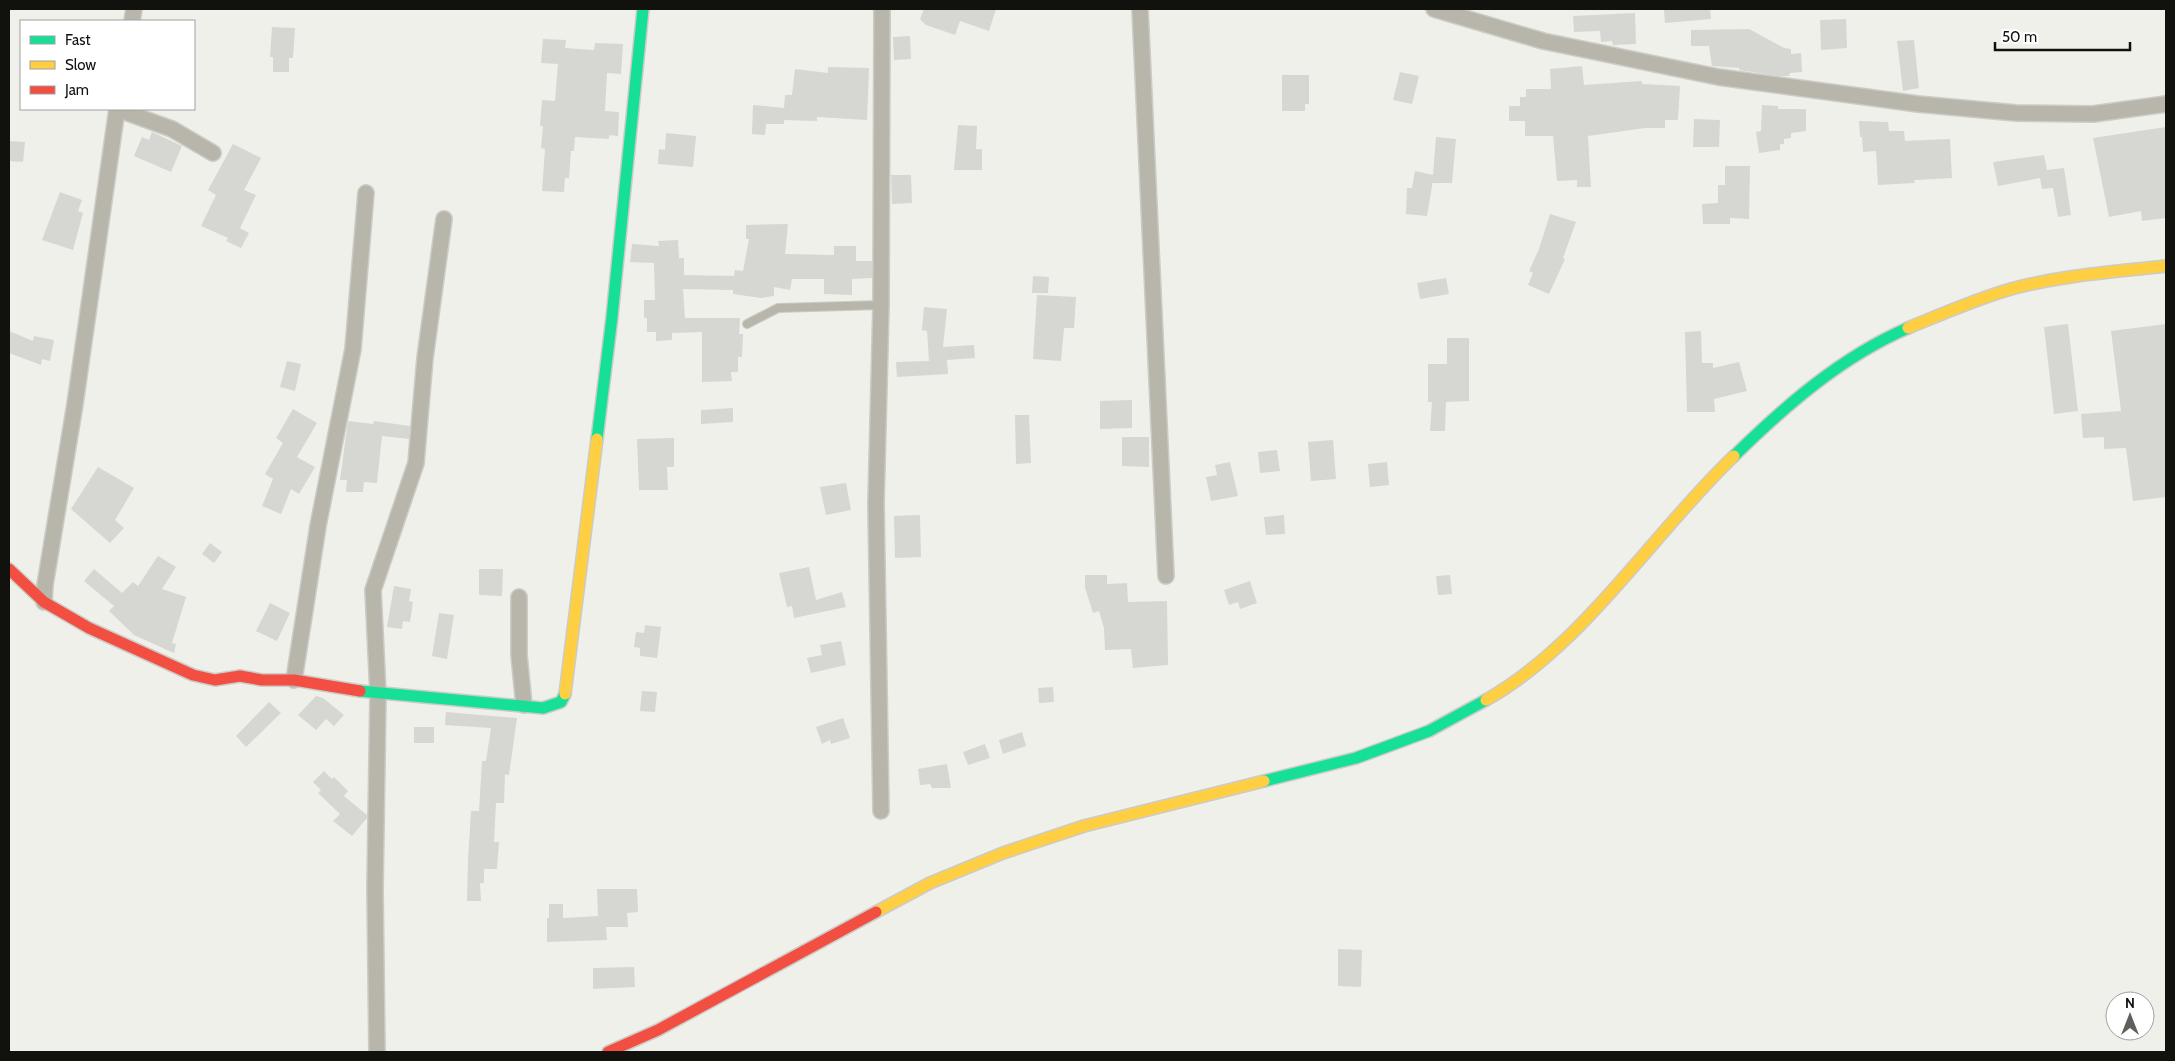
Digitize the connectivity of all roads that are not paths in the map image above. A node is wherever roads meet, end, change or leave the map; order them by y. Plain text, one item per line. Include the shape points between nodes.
1 (643, 9) edge
2 (882, 9) edge
3 (1140, 9) edge
4 (1434, 9) edge
5 (2166, 104) edge
6 (117, 110) edge
7 (120, 110) edge
8 (213, 153) dead end
9 (366, 193) dead end
10 (444, 220) dead end
11 (2166, 266) edge
12 (881, 305) junction
13 (747, 324) dead end
14 (9, 569) edge
15 (1166, 576) dead end
16 (520, 598) dead end
17 (44, 602) junction
18 (294, 680) junction
19 (378, 694) junction
20 (524, 705) junction
21 (882, 811) dead end
22 (377, 1052) edge
23 (608, 1052) edge

1 - 20 main road via 612,317 566,692 561,702 553,706
2 - 12 street
3 - 15 street
4 - 5 street via 1543,41 1709,75 1918,104 2016,113 2083,114
6 - 17 street
7 - 8 street via 172,129
9 - 18 street via 353,349 318,526
10 - 19 street via 425,358 416,463 373,590
11 - 23 main road via 2082,275 2012,289 1902,331 1845,363 1771,420 1719,470 1570,636 1505,688 1429,731 1356,758 1084,826 1003,853 930,883 666,1026
12 - 13 lane via 778,308
12 - 21 street via 876,503
14 - 17 main road
16 - 20 street
17 - 18 main road via 89,628 193,675 215,680 240,676
18 - 19 main road
19 - 20 main road
19 - 22 street

